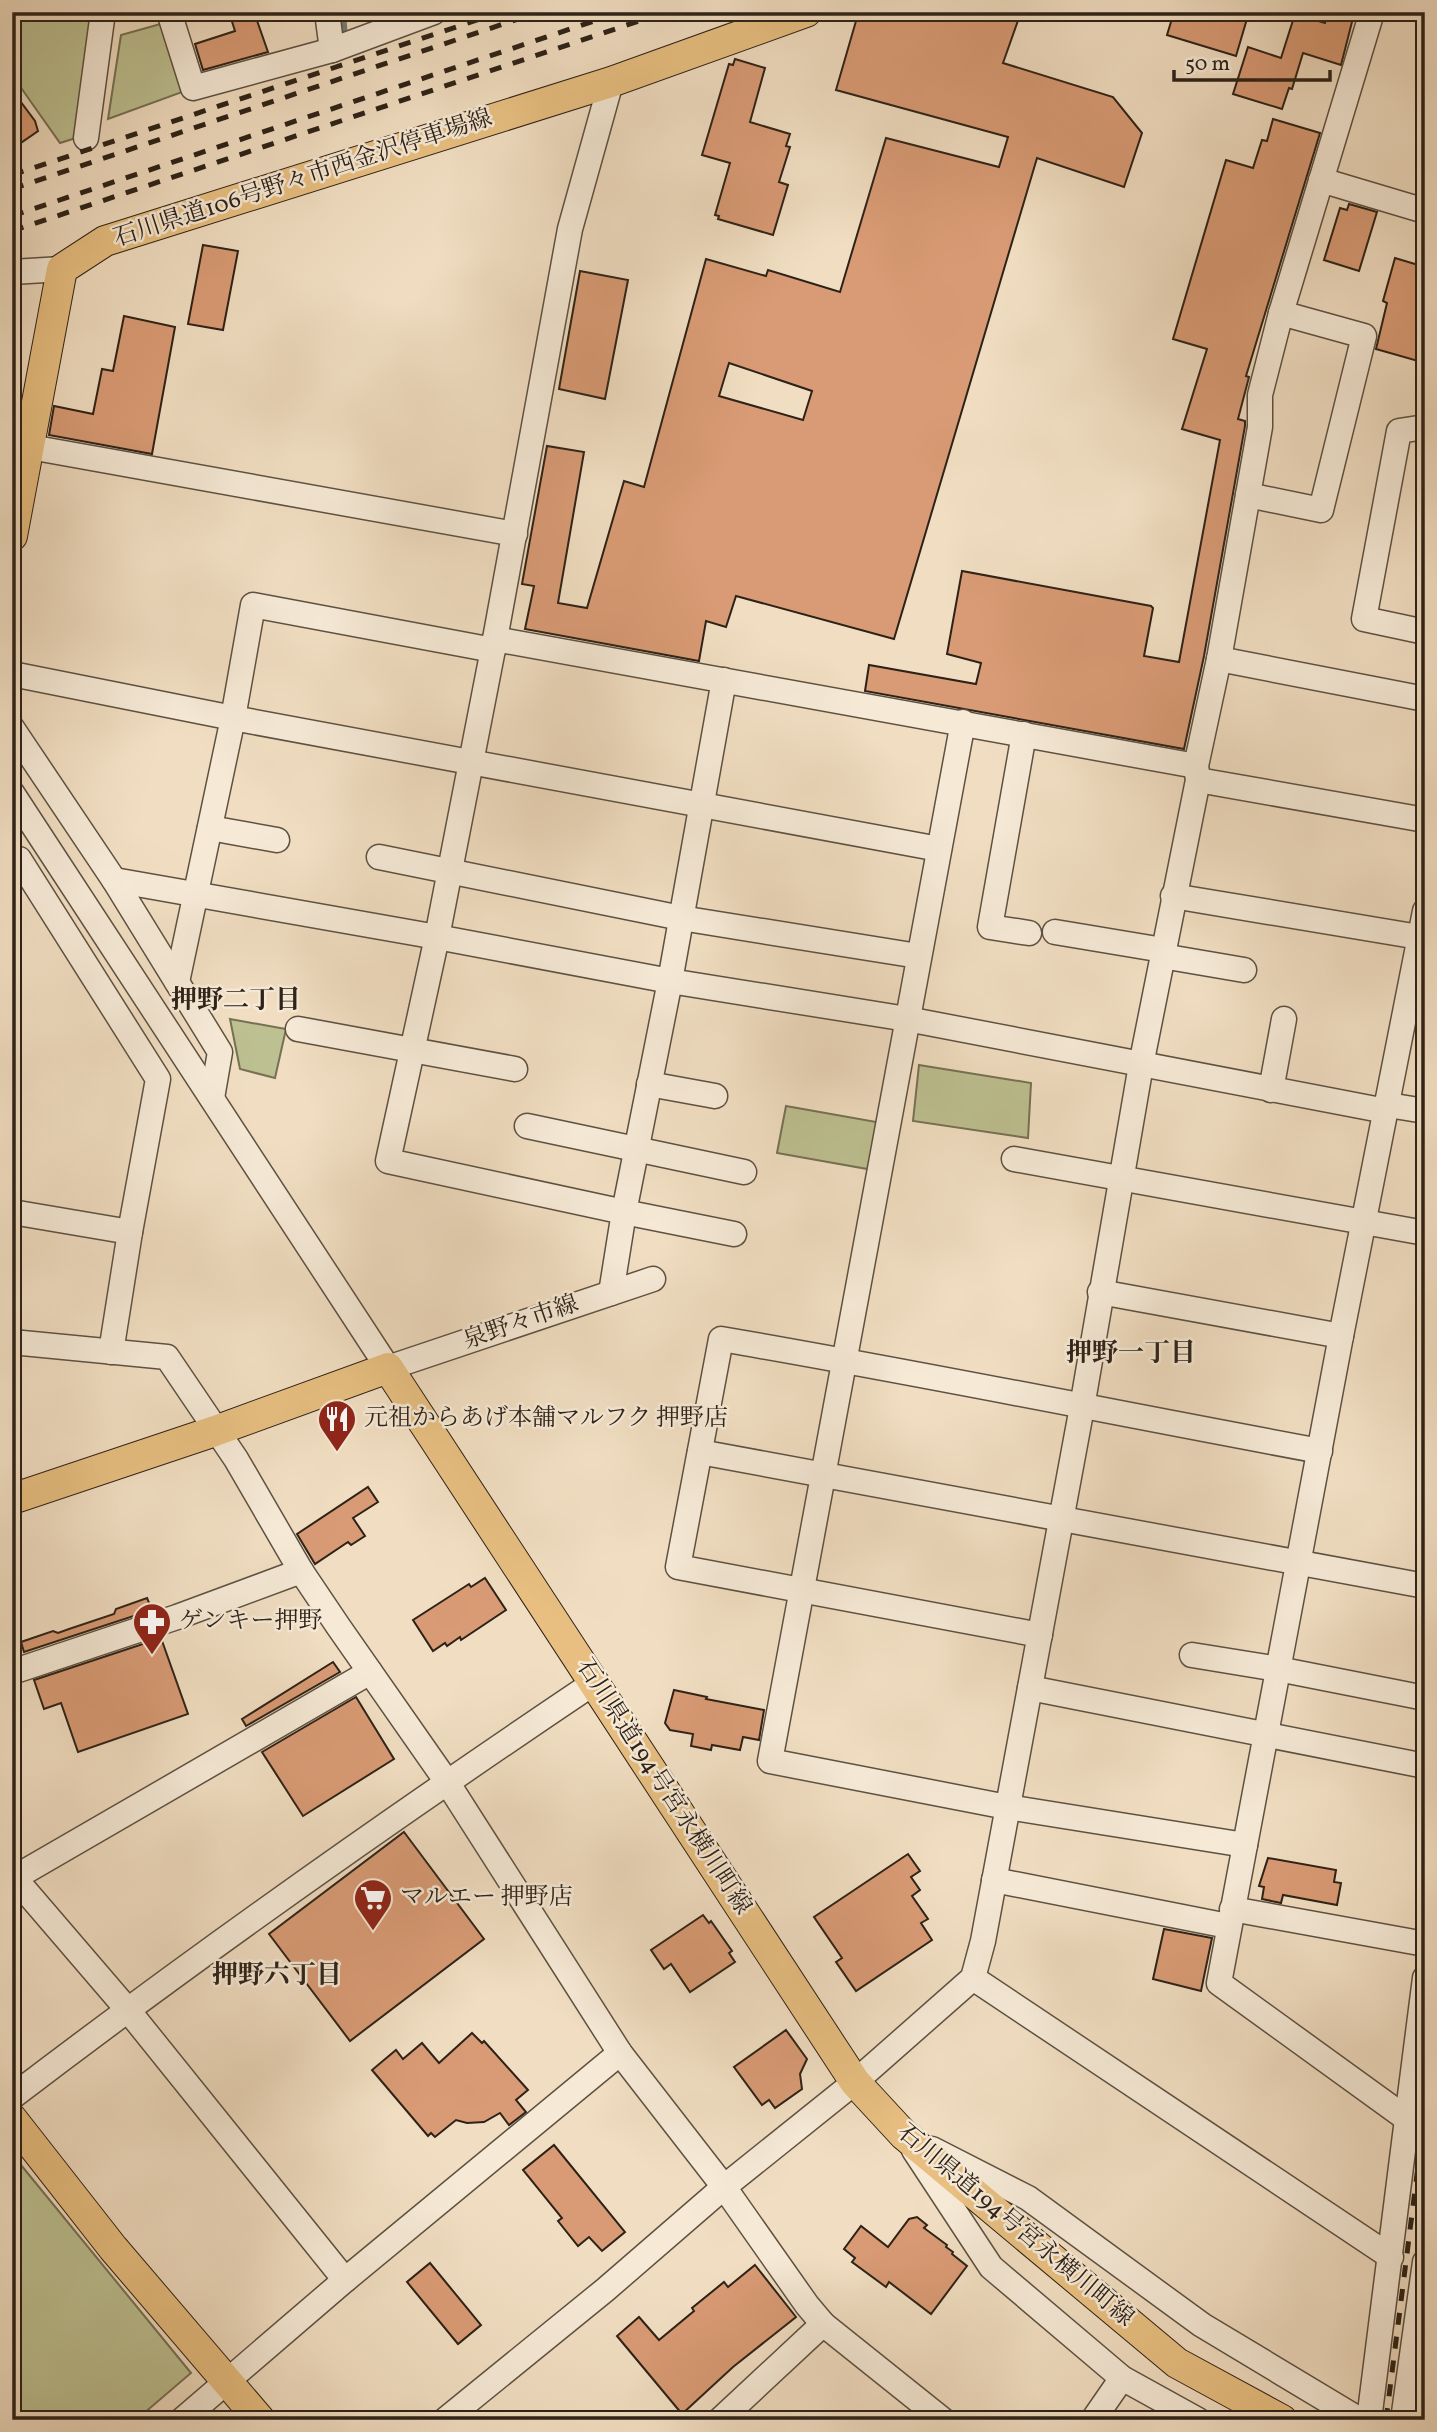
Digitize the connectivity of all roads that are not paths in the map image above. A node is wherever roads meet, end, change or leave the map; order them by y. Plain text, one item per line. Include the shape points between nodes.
1 (103, 12) edge
2 (169, 12) edge
3 (327, 12) edge
4 (435, 12) edge
5 (806, 12) edge
6 (1372, 12) edge
7 (342, 46) junction
8 (611, 82) junction
9 (86, 138) dead end
10 (1321, 180) junction
11 (1425, 211) edge
12 (62, 269) junction
13 (12, 272) edge
14 (1281, 313) junction
15 (1425, 427) edge
16 (30, 447) junction
17 (1248, 495) junction
18 (515, 534) junction
19 (12, 536) edge
20 (1425, 632) edge
21 (494, 645) junction
22 (1219, 659) junction
23 (12, 674) edge
24 (724, 680) junction
25 (1425, 699) edge
26 (233, 718) junction
27 (963, 723) junction
28 (12, 728) edge
29 (1024, 734) junction
30 (471, 764) junction
31 (1197, 773) junction
32 (12, 793) edge
33 (701, 807) junction
34 (1425, 820) edge
35 (210, 828) junction
36 (276, 840) dead end
37 (939, 849) junction
38 (379, 857) dead end
39 (12, 858) edge
40 (450, 871) junction
41 (114, 880) junction
42 (196, 894) junction
43 (1173, 896) junction
44 (1425, 911) edge
45 (681, 918) junction
46 (1055, 932) dead end
47 (1029, 933) dead end
48 (437, 937) junction
49 (1422, 938) edge
50 (1162, 953) junction
51 (918, 957) junction
52 (1244, 970) dead end
53 (670, 981) junction
54 (177, 982) junction
55 (906, 1019) junction
56 (1284, 1019) dead end
57 (298, 1029) dead end
58 (413, 1049) junction
59 (1141, 1065) junction
60 (192, 1067) junction
61 (516, 1069) dead end
62 (158, 1079) junction
63 (649, 1084) junction
64 (1271, 1090) junction
65 (715, 1096) dead end
66 (212, 1098) junction
67 (1387, 1108) junction
68 (1425, 1111) edge
69 (527, 1126) dead end
70 (637, 1147) junction
71 (1014, 1159) dead end
72 (744, 1171) dead end
73 (1121, 1178) junction
74 (12, 1212) edge
75 (624, 1212) junction
76 (1364, 1223) junction
77 (131, 1232) junction
78 (1425, 1233) edge
79 (734, 1234) dead end
80 (653, 1279) dead end
81 (611, 1293) junction
82 (1100, 1293) junction
83 (1341, 1336) junction
84 (12, 1342) edge
85 (111, 1352) junction
86 (847, 1361) junction
87 (388, 1368) junction
88 (1082, 1408) junction
89 (215, 1431) junction
90 (1320, 1451) junction
91 (700, 1452) junction
92 (824, 1477) junction
93 (12, 1499) edge
94 (1061, 1518) junction
95 (1298, 1564) junction
96 (301, 1571) junction
97 (1425, 1586) edge
98 (802, 1592) junction
99 (1040, 1635) junction
100 (1192, 1655) dead end
101 (1278, 1669) junction
102 (12, 1672) edge
103 (370, 1672) junction
104 (595, 1682) junction
105 (1030, 1688) junction
106 (1425, 1698) edge
107 (1266, 1734) junction
108 (1425, 1766) edge
109 (447, 1782) junction
110 (1007, 1807) junction
111 (1245, 1845) junction
112 (13, 1877) edge
113 (994, 1880) junction
114 (1230, 1917) junction
115 (1425, 1944) edge
116 (973, 1978) junction
117 (1425, 1978) edge
118 (127, 2009) junction
119 (620, 2053) junction
120 (855, 2082) junction
121 (12, 2097) edge
122 (12, 2119) edge
123 (1406, 2119) junction
124 (904, 2135) junction
125 (723, 2187) junction
126 (1391, 2257) junction
127 (1424, 2264) edge
128 (345, 2280) junction
129 (823, 2324) junction
130 (1418, 2368) edge
131 (1122, 2378) junction
132 (228, 2382) junction
133 (932, 2417) edge
134 (182, 2420) edge
135 (260, 2420) edge
136 (445, 2420) edge
137 (720, 2420) edge
138 (1093, 2420) edge
139 (1198, 2420) edge
140 (1282, 2420) edge
141 (1360, 2420) edge
142 (1369, 2420) edge
143 (1403, 2420) edge

1 - 9 street
2 - 7 street via 193,88
3 - 7 street
4 - 7 street
5 - 8 main road, 石川県道106号野々市西金沢停車場線
6 - 10 street
8 - 12 main road, 石川県道106号野々市西金沢停車場線 via 105,242
8 - 18 street via 570,229
10 - 11 street
10 - 14 street
12 - 13 street
12 - 16 main road
14 - 17 street via 1261,395
14 - 17 street via 1364,337 1321,510
15 - 20 street via 1399,431 1364,619
16 - 18 street
16 - 19 main road
17 - 22 street
18 - 21 street
21 - 24 street
21 - 26 street via 253,605
21 - 30 street
22 - 25 street
22 - 31 street
23 - 26 street
24 - 27 street
24 - 33 street
26 - 30 street
26 - 35 street
27 - 29 street
27 - 37 street
28 - 41 street
29 - 31 street
29 - 47 street via 990,927
30 - 33 street
30 - 40 street
31 - 34 street
31 - 43 street
32 - 60 street
33 - 37 street
33 - 45 street
35 - 36 street
35 - 42 street
37 - 51 street
38 - 40 street
39 - 62 street via 19,859
40 - 45 street
40 - 48 street
41 - 42 street
41 - 54 street
42 - 48 street
42 - 54 street
43 - 49 street
43 - 50 street
44 - 49 street
45 - 51 street
45 - 53 street
46 - 50 street
48 - 53 street
48 - 58 street
49 - 67 street
50 - 52 street
50 - 59 street
51 - 55 street
53 - 55 street
53 - 63 street
54 - 66 street via 220,1052
55 - 59 street
55 - 86 street
56 - 64 street
57 - 58 street
58 - 61 street
58 - 75 street via 388,1161
59 - 64 street
59 - 73 street
60 - 62 street
60 - 66 street
62 - 77 street
63 - 65 street
63 - 70 street
64 - 67 street
66 - 87 street
67 - 68 street
67 - 76 street
69 - 70 street
70 - 72 street
70 - 75 street
71 - 73 street
73 - 76 street
73 - 82 street
74 - 77 street
75 - 79 street
75 - 81 street
76 - 78 street
76 - 83 street
77 - 85 street
80 - 81 street, 泉野々市線
81 - 87 street, 泉野々市線
82 - 83 street
82 - 88 street
83 - 90 street
84 - 85 street
85 - 89 street via 167,1357
86 - 88 street
86 - 91 street via 720,1339
86 - 92 street
87 - 89 main road
87 - 104 main road, 石川県道194号宮永横川町線
88 - 90 street
88 - 94 street
89 - 93 main road
89 - 96 street via 236,1458
90 - 95 street
91 - 92 street
91 - 98 street via 678,1567
92 - 94 street
92 - 98 street
94 - 95 street
94 - 99 street
95 - 97 street
95 - 101 street
96 - 102 street
96 - 103 street
98 - 99 street
98 - 110 street via 770,1761
99 - 105 street
100 - 101 street
101 - 106 street
101 - 107 street
103 - 109 street
103 - 112 street
104 - 109 street
104 - 120 main road, 石川県道194号宮永横川町線
105 - 107 street
105 - 110 street
107 - 108 street
107 - 111 street
109 - 118 street
109 - 119 street
110 - 111 street
110 - 113 street
111 - 114 street
112 - 118 street
113 - 114 street
113 - 116 street
114 - 115 street
114 - 123 street via 1219,1983
116 - 120 street
116 - 126 street
117 - 123 street
118 - 121 street
118 - 128 street
119 - 125 street
119 - 128 street
120 - 124 main road, 石川県道194号宮永横川町線
120 - 125 street
122 - 132 main road via 113,2248
123 - 126 street
124 - 131 street via 991,2267
124 - 140 main road, 石川県道194号宮永横川町線 via 1177,2363
124 - 141 street via 1028,2198 1202,2325
125 - 129 street
125 - 136 street
126 - 142 street
127 - 130 street
128 - 132 street
129 - 133 street
129 - 137 street
130 - 143 street
131 - 138 street
131 - 139 street
132 - 134 street
132 - 135 main road

